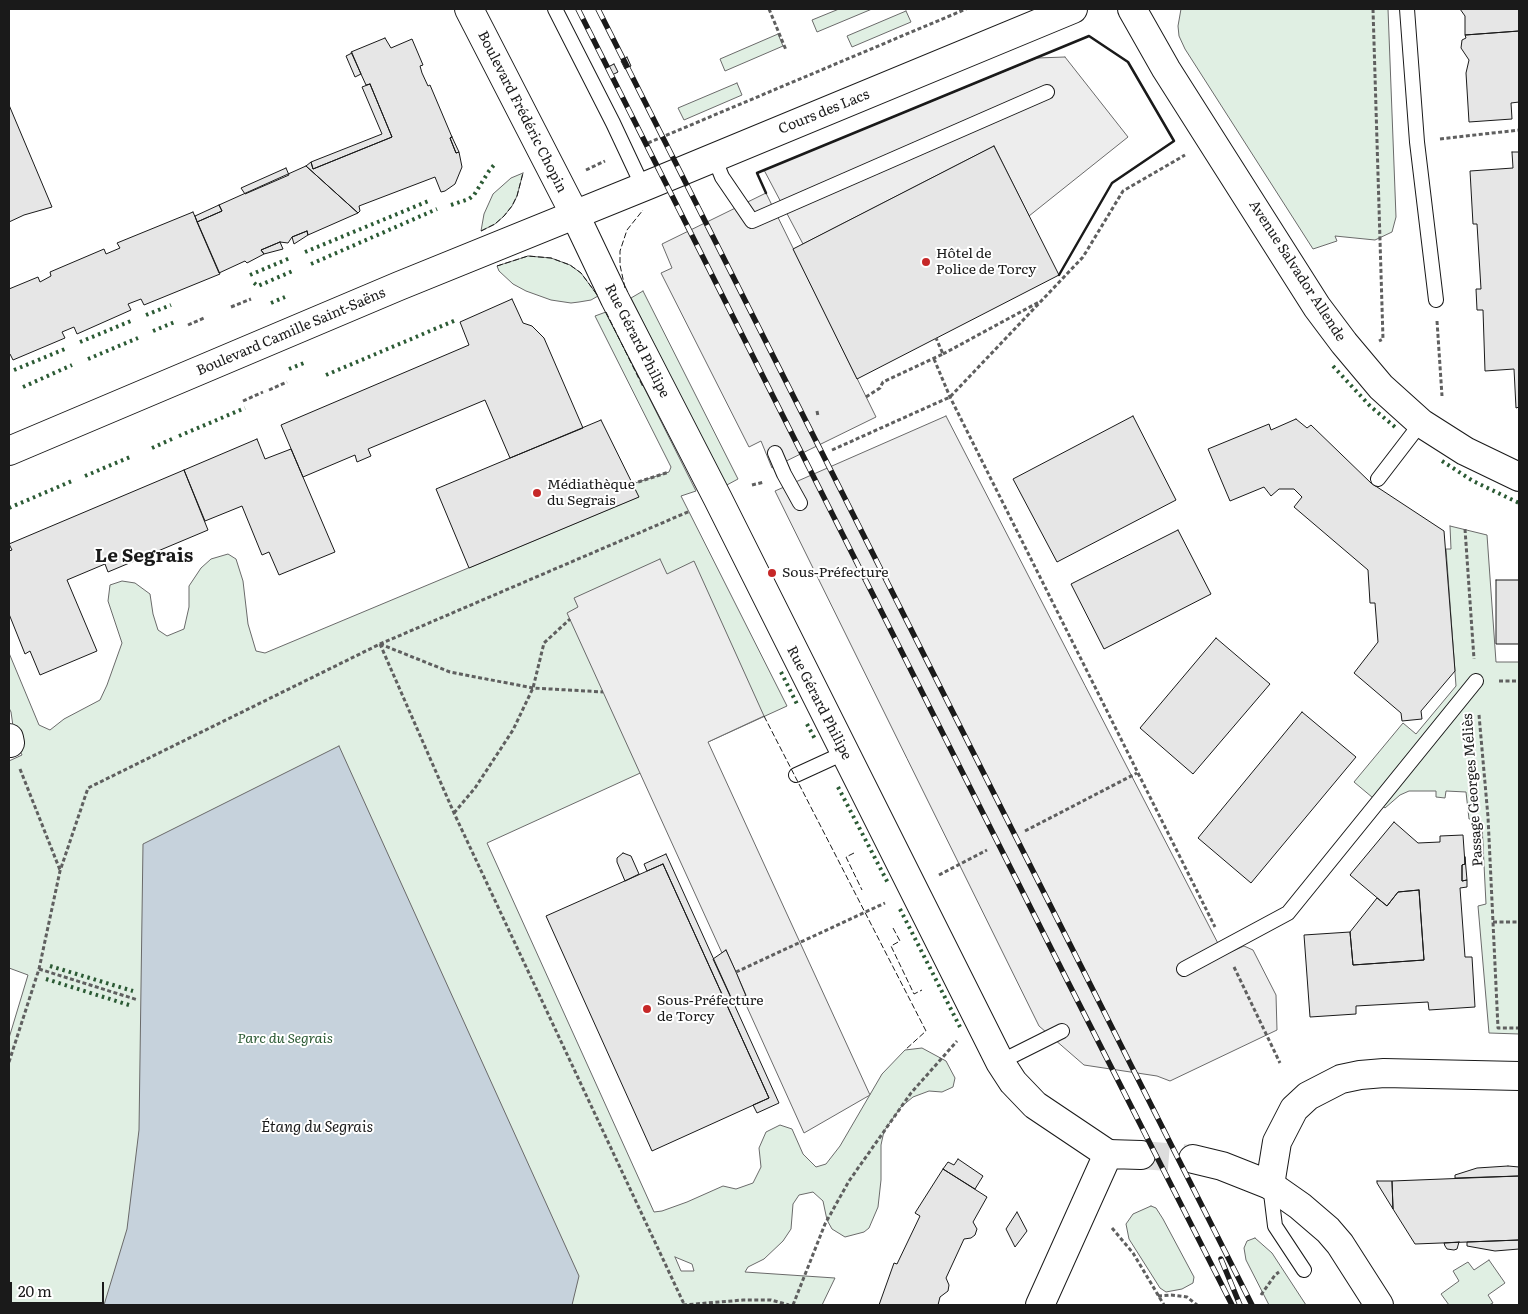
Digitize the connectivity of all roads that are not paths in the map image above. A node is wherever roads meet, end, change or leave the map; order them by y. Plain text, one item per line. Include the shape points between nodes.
1 (469, 9) edge
2 (555, 9) edge
3 (1073, 9) edge
4 (1132, 9) edge
5 (1407, 9) edge
6 (1047, 92) dead end
7 (714, 157) junction
8 (643, 187) junction
9 (575, 214) junction
10 (1436, 300) road end
11 (1421, 423) junction
12 (9, 451) edge
13 (775, 453) dead end
14 (1519, 477) edge
15 (1378, 479) dead end
16 (800, 503) dead end
17 (1476, 681) road end
18 (844, 753) junction
19 (796, 775) dead end
20 (1184, 968) dead end
21 (1062, 1031) dead end
22 (1000, 1062) junction
23 (1519, 1076) edge
24 (1108, 1154) junction
25 (1140, 1155) tunnel mouth
26 (1193, 1160) tunnel mouth
27 (1270, 1185) junction
28 (1304, 1270) dead end
29 (1040, 1305) edge
30 (1379, 1305) edge

1 - 9 street, Boulevard Frédéric Chopin
2 - 8 lane
3 - 7 street, Cours des Lacs
4 - 11 street, Avenue Salvador Allende via 1162,63 1325,320 1381,387
5 - 10 lane
6 - 7 lane via 752,221 722,177
7 - 8 street, Cours des Lacs
8 - 9 street, Cours des Lacs
9 - 12 street, Boulevard Camille Saint-Saëns
9 - 18 street, Rue Gérard Philipe
11 - 14 street, Avenue Salvador Allende via 1465,451
11 - 15 lane
13 - 16 lane
17 - 20 lane via 1288,913
18 - 19 lane
18 - 22 street, Rue Gérard Philipe
21 - 22 lane
22 - 24 street, Rue Gérard Philipe via 1035,1106
23 - 27 street via 1384,1073 1341,1079 1308,1096 1294,1109 1277,1142
24 - 25 street
24 - 29 street
26 - 27 street via 1222,1166
27 - 28 lane via 1274,1226
27 - 30 street via 1328,1230

